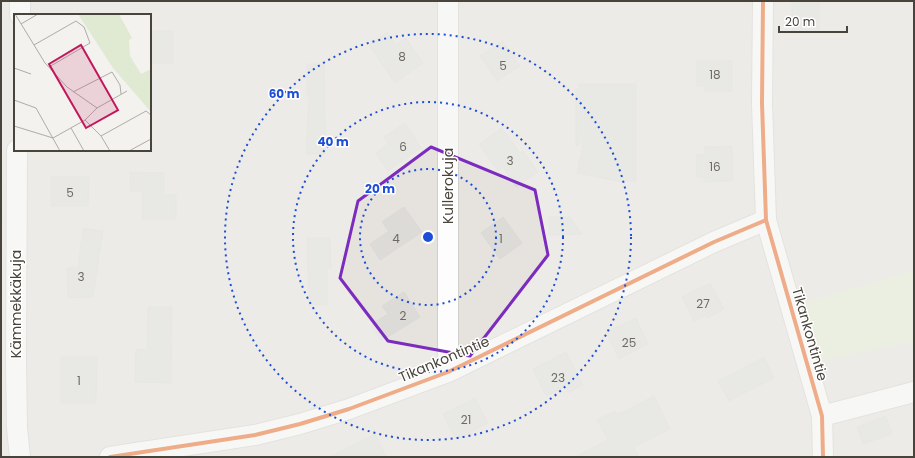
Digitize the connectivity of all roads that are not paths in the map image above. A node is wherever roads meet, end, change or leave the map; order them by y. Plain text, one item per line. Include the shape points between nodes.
1 (20, 1) edge
2 (448, 1) edge
3 (763, 1) edge
4 (20, 14) edge
5 (17, 151) edge
6 (766, 220) junction
7 (448, 372) junction
8 (914, 392) edge
9 (822, 416) junction
10 (20, 457) edge
11 (110, 457) edge
12 (823, 457) edge

1 - 4 street
2 - 7 street, Kullerokuja
3 - 6 street, Tikankontintie via 762,103
5 - 10 street, Kämmekkäkuja via 16,361
6 - 7 street, Tikankontintie via 714,242
6 - 9 street, Tikankontintie
7 - 11 street, Tikankontintie via 349,409 300,424 254,435
8 - 9 street
9 - 12 street, Tikankontintie

